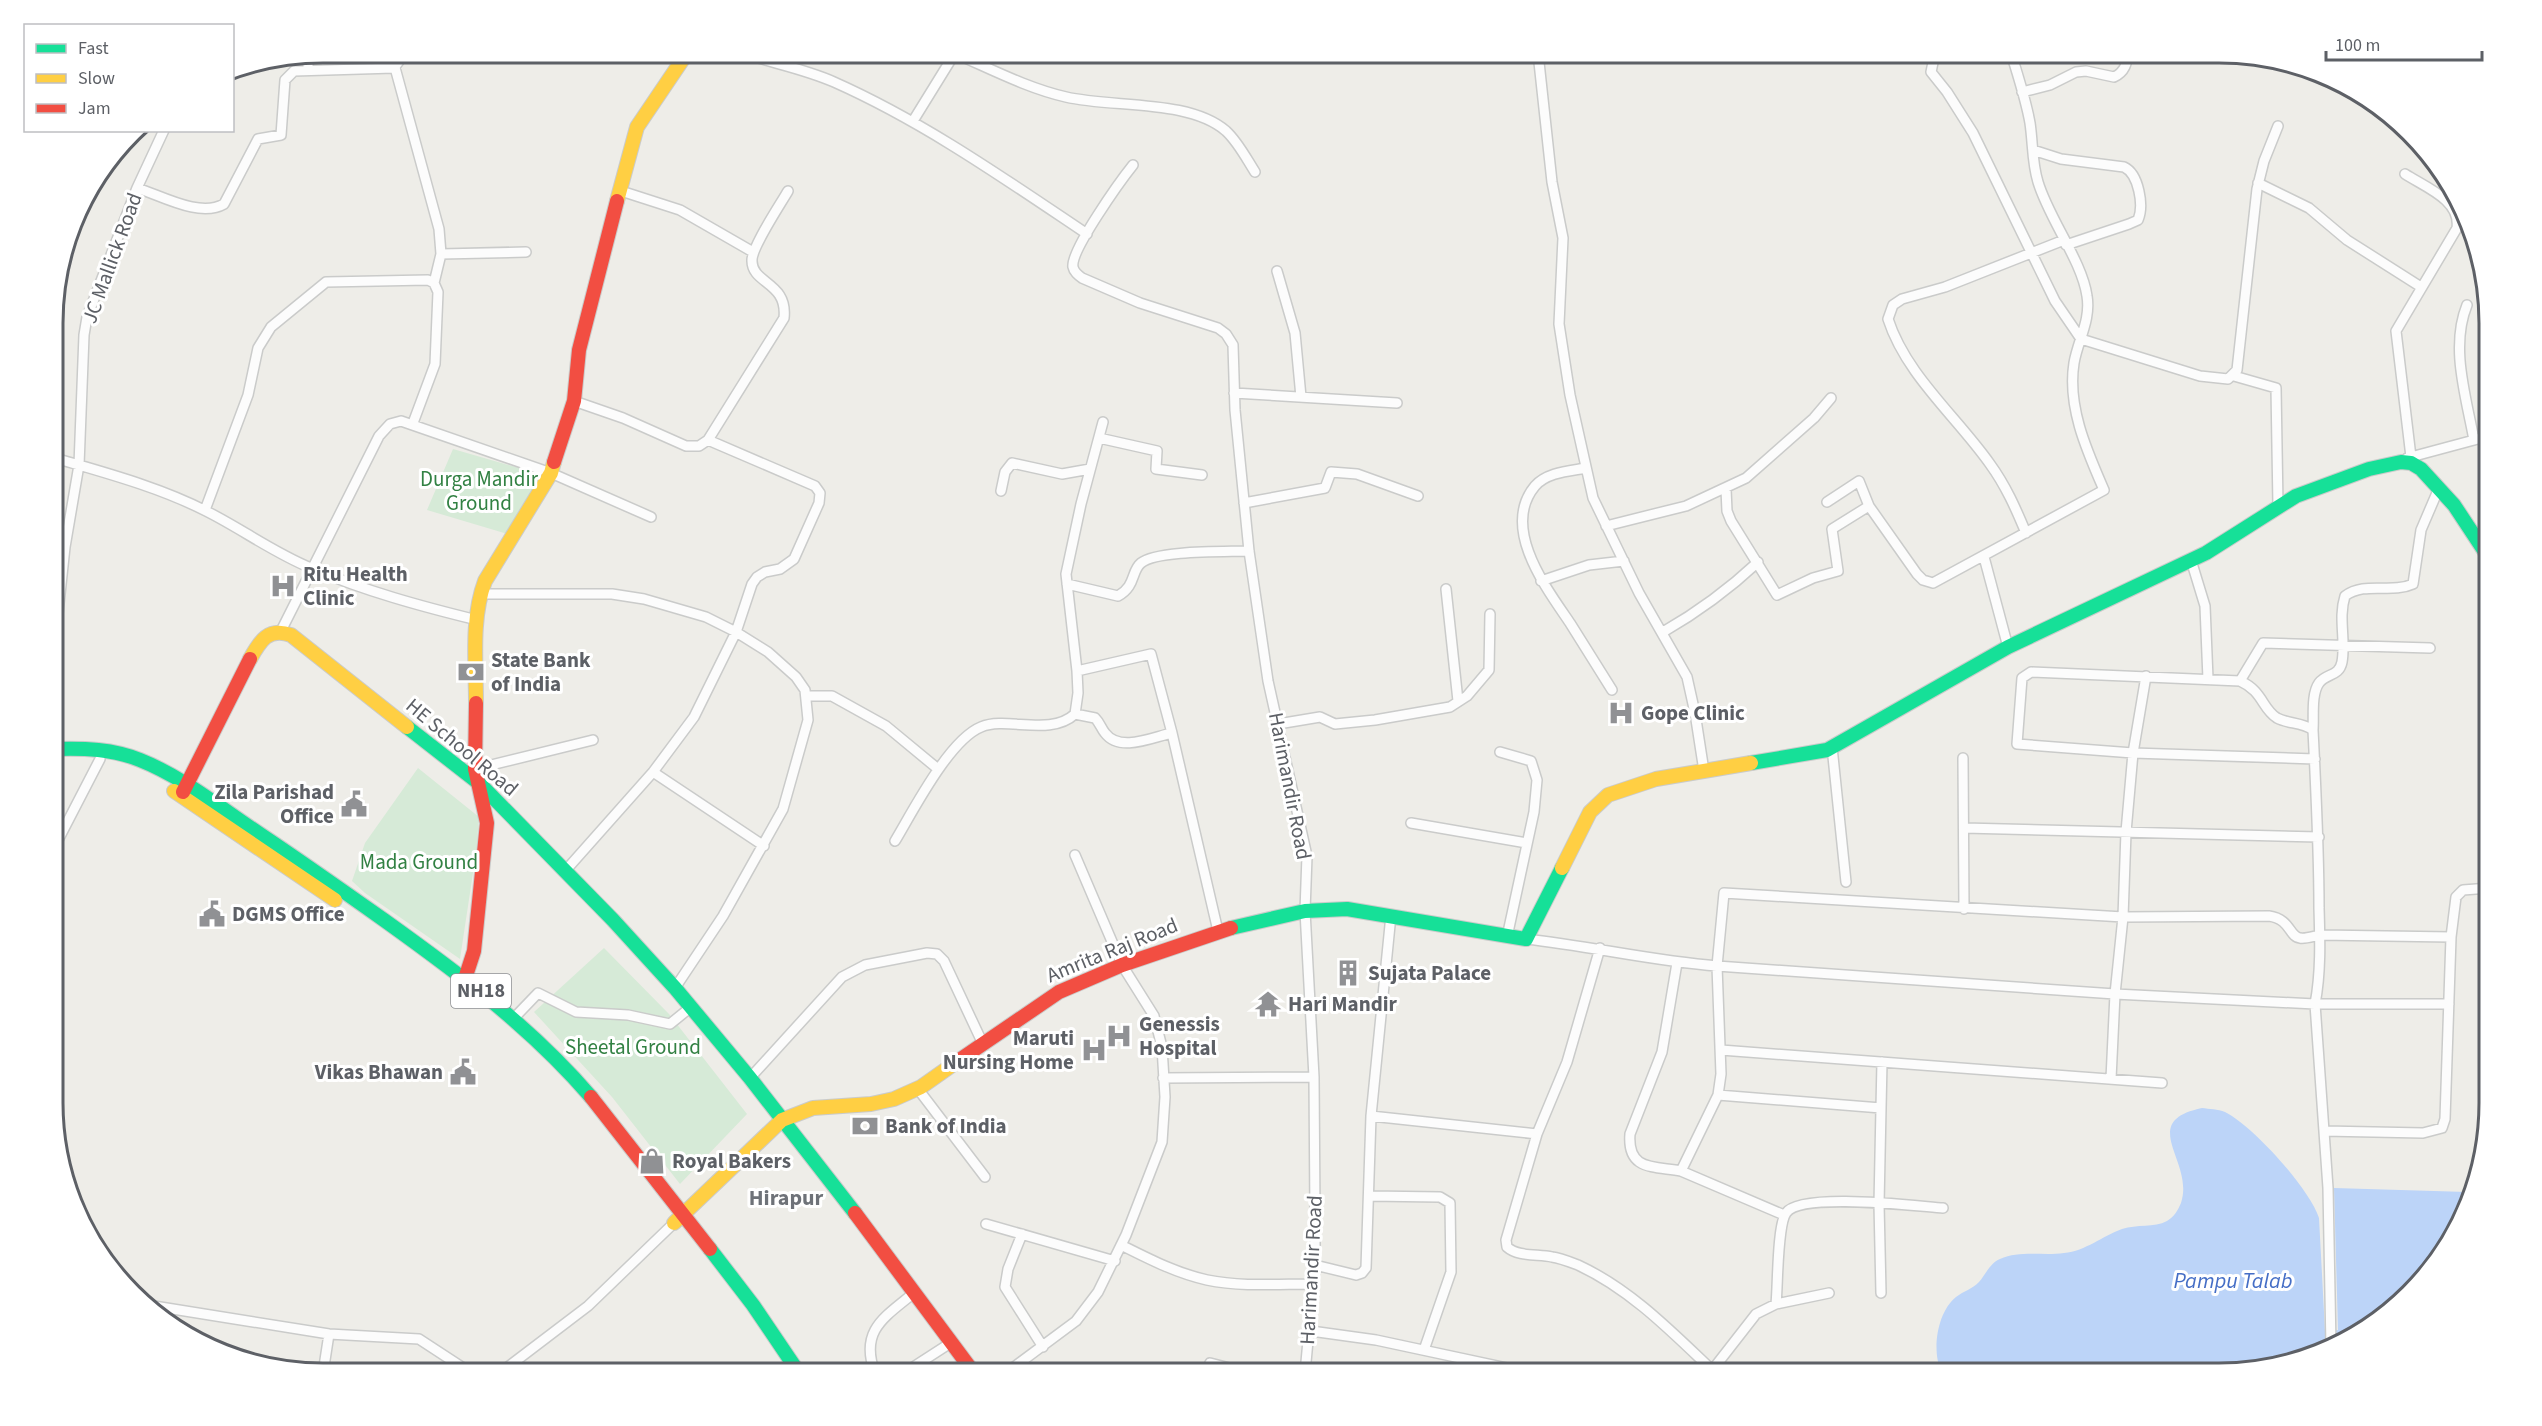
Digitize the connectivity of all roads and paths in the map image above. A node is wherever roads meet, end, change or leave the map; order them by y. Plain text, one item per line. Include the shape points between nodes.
1 (393, 63) edge
2 (397, 63) edge
3 (680, 63) edge
4 (777, 63) edge
5 (949, 63) edge
6 (977, 63) edge
7 (1539, 63) edge
8 (1933, 63) edge
9 (2014, 63) edge
10 (2127, 63) edge
11 (308, 64) edge
12 (394, 68) junction
13 (308, 70) junction
14 (2022, 92) junction
15 (913, 121) junction
16 (2278, 126) dead end
17 (163, 132) edge
18 (2033, 150) junction
19 (1133, 165) dead end
20 (1255, 172) dead end
21 (2405, 174) dead end
22 (2258, 183) junction
23 (137, 188) junction
24 (621, 191) junction
25 (788, 191) dead end
26 (2451, 206) edge
27 (2458, 221) edge
28 (1087, 234) junction
29 (2065, 243) junction
30 (526, 252) dead end
31 (753, 252) junction
32 (2031, 252) junction
33 (441, 254) junction
34 (1277, 271) dead end
35 (434, 283) junction
36 (2421, 287) junction
37 (2467, 305) dead end
38 (2080, 339) junction
39 (2234, 376) junction
40 (1234, 393) junction
41 (1301, 397) junction
42 (1831, 398) dead end
43 (574, 401) junction
44 (1397, 403) dead end
45 (1103, 422) dead end
46 (413, 423) junction
47 (1099, 438) junction
48 (2479, 439) edge
49 (708, 440) junction
50 (2474, 440) junction
51 (2410, 457) junction
52 (63, 460) edge
53 (2391, 462) junction
54 (80, 465) junction
55 (1586, 468) junction
56 (1090, 469) junction
57 (551, 473) junction
58 (1202, 475) dead end
59 (2439, 488) junction
60 (1726, 489) junction
61 (1001, 491) dead end
62 (1418, 496) dead end
63 (1827, 502) dead end
64 (1244, 503) junction
65 (1869, 506) junction
66 (2278, 506) junction
67 (205, 510) junction
68 (651, 517) dead end
69 (1606, 526) junction
70 (2026, 533) junction
71 (2479, 540) edge
72 (1250, 551) junction
73 (1984, 557) junction
74 (2190, 560) junction
75 (1624, 561) junction
76 (1758, 562) junction
77 (63, 566) edge
78 (311, 569) junction
79 (1541, 581) junction
80 (1067, 584) junction
81 (1446, 589) dead end
82 (480, 594) junction
83 (1490, 614) dead end
84 (477, 620) junction
85 (281, 631) junction
86 (736, 632) junction
87 (1663, 632) junction
88 (2342, 646) junction
89 (2008, 647) junction
90 (2430, 648) dead end
91 (1077, 670) junction
92 (2146, 676) junction
93 (2208, 679) junction
94 (2240, 681) junction
95 (1611, 690) dead end
96 (807, 696) junction
97 (1458, 701) junction
98 (1075, 714) junction
99 (1278, 724) junction
100 (2313, 730) junction
101 (1172, 733) junction
102 (593, 740) dead end
103 (1832, 747) junction
104 (63, 748) edge
105 (1500, 752) dead end
106 (2133, 753) junction
107 (1963, 758) dead end
108 (100, 759) junction
109 (2315, 759) junction
110 (63, 761) edge
111 (475, 769) junction
112 (938, 769) junction
113 (1704, 771) junction
114 (653, 772) junction
115 (480, 784) junction
116 (184, 791) junction
117 (1411, 823) dead end
118 (1964, 828) junction
119 (63, 831) edge
120 (2126, 832) junction
121 (2319, 837) junction
122 (895, 841) dead end
123 (1527, 843) junction
124 (764, 846) junction
125 (1075, 855) dead end
126 (566, 870) junction
127 (1846, 882) dead end
128 (2479, 889) edge
129 (1964, 909) junction
130 (1305, 911) junction
131 (1391, 915) junction
132 (2123, 916) junction
133 (1218, 931) junction
134 (2319, 935) junction
135 (1507, 937) junction
136 (2451, 937) junction
137 (1526, 939) junction
138 (1600, 948) junction
139 (1677, 963) junction
140 (1122, 965) junction
141 (1717, 966) junction
142 (463, 985) junction
143 (675, 988) junction
144 (2115, 994) junction
145 (2315, 1004) junction
146 (2449, 1004) junction
147 (691, 1007) junction
148 (514, 1018) junction
149 (983, 1044) junction
150 (1721, 1050) junction
151 (1882, 1062) junction
152 (1314, 1077) junction
153 (750, 1078) junction
154 (1163, 1078) junction
155 (2111, 1079) junction
156 (2162, 1083) dead end
157 (918, 1089) junction
158 (1718, 1095) junction
159 (1881, 1108) junction
160 (1371, 1116) junction
161 (782, 1120) junction
162 (2324, 1131) junction
163 (1537, 1134) junction
164 (1681, 1171) junction
165 (985, 1178) dead end
166 (1370, 1196) junction
167 (1879, 1204) junction
168 (1942, 1208) dead end
169 (1784, 1215) junction
170 (678, 1219) junction
171 (986, 1224) dead end
172 (1022, 1234) junction
173 (1121, 1245) junction
174 (1115, 1261) junction
175 (1315, 1265) junction
176 (1313, 1284) junction
177 (915, 1292) junction
178 (1829, 1293) dead end
179 (1881, 1293) dead end
180 (1776, 1304) junction
181 (164, 1308) edge
182 (1311, 1331) junction
183 (329, 1334) junction
184 (2331, 1337) edge
185 (952, 1342) junction
186 (1043, 1347) junction
187 (1424, 1350) junction
188 (324, 1363) edge
189 (456, 1363) edge
190 (513, 1363) edge
191 (777, 1363) edge
192 (792, 1363) edge
193 (872, 1363) edge
194 (919, 1363) edge
195 (967, 1363) edge
196 (1020, 1363) edge
197 (1306, 1363) edge
198 (1484, 1363) edge
199 (1702, 1363) edge
200 (1718, 1363) edge

1 - 12 street
2 - 12 street
3 - 24 main road via 637,127
4 - 15 street via 831,80
5 - 15 street
6 - 20 street via 1065,97 1198,115 1226,131
7 - 55 street via 1552,182 1563,238 1560,324
8 - 32 street via 1932,72 1973,133
9 - 14 street
10 - 14 street via 2114,77 2076,72 2050,85
11 - 13 street
12 - 13 street
12 - 33 street via 439,229
13 - 23 street via 288,75 281,135 258,139 224,204 217,208 192,207
14 - 18 street
15 - 28 street
16 - 22 street
17 - 23 street, JC Mallick Road
18 - 29 street via 2038,182
18 - 29 street via 2061,159 2124,166 2134,178 2141,206 2138,220
19 - 28 street
21 - 26 street
22 - 36 street via 2309,208 2347,240
22 - 39 street via 2240,359
23 - 54 street, JC Mallick Road via 87,317
24 - 31 street via 680,210
24 - 43 main road via 581,340
25 - 31 street
27 - 36 street
28 - 40 street, Harimandir Road via 1073,262 1075,272 1140,303 1226,334 1233,345
29 - 32 street
29 - 38 street via 2087,295 2088,312
30 - 33 street
31 - 49 street via 751,263 757,273 782,296 784,318
32 - 38 street via 2055,301
32 - 70 street via 1945,287 1902,299 1893,305 1888,319 1924,381 2009,492
33 - 35 street
34 - 41 street via 1295,333
35 - 46 street via 438,292 437,352
35 - 67 street via 326,282 271,327 258,348 248,395
36 - 51 street via 2396,331
37 - 50 street via 2458,334
38 - 39 street via 2200,376 2223,380
38 - 70 street via 2073,393 2086,450 2104,490
39 - 66 street via 2276,388
40 - 41 street
40 - 64 street, Harimandir Road
41 - 44 street
42 - 60 street via 1792,439 1746,478
43 - 49 street via 686,446 699,446
43 - 57 main road
45 - 47 street
46 - 57 street
46 - 78 street via 390,424 379,436
47 - 56 street
47 - 58 street via 1157,451 1156,469
48 - 50 street
49 - 86 street via 815,486 820,493 794,559 757,577
50 - 51 street
51 - 53 street
52 - 54 street
53 - 59 main road via 2414,464
53 - 66 main road via 2338,479
54 - 67 street via 156,489
54 - 77 street, JC Mallick Road
55 - 69 street via 1593,498
55 - 79 street via 1548,477 1535,486 1526,505 1522,524 1528,553
56 - 61 street via 1062,474 1012,463 1005,472
56 - 80 street
57 - 68 street
57 - 82 main road
59 - 71 main road
59 - 88 street via 2421,530 2412,584 2361,588 2345,596
60 - 69 street via 1686,506
60 - 76 street via 1731,521
62 - 64 street via 1357,474 1331,472 1325,488
63 - 65 street via 1859,480
64 - 72 street, Harimandir Road
65 - 73 street via 1917,574 1928,582 1938,583
65 - 76 street via 1832,529 1838,571 1777,595
66 - 74 main road via 2232,538
67 - 78 street
69 - 75 street
70 - 73 street
72 - 80 street via 1147,559 1138,565 1127,591 1118,596
72 - 99 street, Harimandir Road via 1268,681
73 - 89 street
74 - 89 main road
74 - 93 street via 2205,606
75 - 79 street via 1589,565
75 - 87 street
76 - 87 street via 1698,613
78 - 84 street via 398,600
78 - 85 street
79 - 95 street
80 - 91 street
81 - 97 street
82 - 84 main road
82 - 86 street via 628,596 706,617
83 - 97 street via 1490,670
84 - 111 main road
85 - 115 main road, HE School Road
85 - 116 main road via 260,640
86 - 96 street via 768,652 796,677
86 - 114 street via 694,717
87 - 113 street via 1687,677
88 - 90 street
88 - 94 street via 2263,644
88 - 100 street via 2338,672 2323,679 2316,690
89 - 103 main road
91 - 98 street
91 - 101 street via 1151,654
92 - 93 street
92 - 106 street
92 - 106 street via 2031,672 2022,678 2017,744
93 - 94 street
94 - 100 street via 2258,692 2279,719 2304,723
96 - 112 street via 832,696 886,726
96 - 124 street via 808,720 788,796
97 - 99 street via 1450,707 1375,720 1335,724 1320,717
98 - 101 street via 1095,718 1115,741 1128,743
98 - 112 street via 1062,723 979,727
99 - 130 street, Harimandir Road via 1307,856
100 - 109 street
101 - 133 street
102 - 111 street
103 - 113 main road via 1812,754
103 - 127 street
104 - 116 main road, NH18 via 106,749 147,762
105 - 123 street via 1531,761 1537,780
106 - 109 street
106 - 120 street
107 - 118 street
108 - 110 main road, NH18
108 - 116 main road, NH18 via 138,770
108 - 119 street
109 - 121 street
111 - 115 main road
112 - 122 street
113 - 137 main road via 1643,782 1600,800 1590,812
114 - 124 street
114 - 126 street
115 - 126 main road, HE School Road
115 - 142 main road via 487,823 484,859 478,926
116 - 142 main road, NH18 via 318,873
117 - 123 street
118 - 120 street
118 - 129 street
120 - 121 street
120 - 132 street
121 - 134 street
123 - 135 street
124 - 143 street
125 - 140 street
126 - 143 main road, HE School Road
128 - 136 street via 2463,890 2456,897
129 - 132 street
129 - 141 street via 1724,893
130 - 131 main road, Amrita Raj Road via 1347,909
130 - 133 main road, Amrita Raj Road
130 - 152 street, Harimandir Road
131 - 135 main road, Amrita Raj Road
131 - 160 street
132 - 134 street via 2269,916 2282,920 2299,938
132 - 144 street
133 - 140 main road, Amrita Raj Road
134 - 136 street
134 - 145 street
135 - 137 main road, Amrita Raj Road
136 - 146 street
137 - 138 street
138 - 139 street
138 - 163 street via 1567,1062
139 - 141 street
139 - 164 street via 1662,1052 1630,1134 1629,1148 1640,1164
140 - 149 main road, Amrita Raj Road via 1059,992
140 - 154 street via 1154,1016 1162,1047
141 - 144 street
141 - 150 street
142 - 148 main road, NH18
142 - 170 main road, NH18 via 566,1086
143 - 147 main road, HE School Road
144 - 145 street
144 - 155 street
145 - 146 street
145 - 162 street
146 - 162 street via 2442,1128 2423,1133
147 - 148 street via 670,1024 628,1015 576,1012 538,993
147 - 153 main road, HE School Road
148 - 170 main road, NH18 via 584,1089
149 - 153 street via 944,961 937,954 927,953 865,965 842,977
149 - 157 main road, Amrita Raj Road
150 - 151 street
150 - 158 street
151 - 155 street
151 - 159 street
152 - 154 street
152 - 175 street, Harimandir Road
153 - 161 main road, HE School Road
154 - 173 street via 1162,1142
155 - 156 street
157 - 161 main road, Amrita Raj Road via 877,1104 805,1108
157 - 165 street
158 - 159 street
158 - 164 street
159 - 167 street
160 - 163 street
160 - 166 street
161 - 170 main road, Amrita Raj Road
161 - 177 main road, HE School Road
162 - 184 street
163 - 199 street via 1507,1247 1518,1253 1576,1264 1598,1275 1659,1320
164 - 169 street
166 - 175 street via 1366,1268 1362,1274 1347,1275
166 - 187 street via 1440,1197 1450,1203 1451,1272
167 - 168 street
167 - 169 street via 1809,1202 1791,1207
167 - 179 street
169 - 180 street
170 - 190 street via 588,1306
170 - 191 main road, NH18
170 - 192 main road, NH18 via 746,1296
171 - 172 street
172 - 174 street
172 - 186 street via 1005,1287
173 - 174 street
173 - 176 street via 1166,1267 1209,1280
174 - 186 street via 1076,1321
175 - 176 street, Harimandir Road
176 - 182 street, Harimandir Road
177 - 185 main road, HE School Road
177 - 193 street via 877,1324 870,1337
178 - 180 street
180 - 200 street via 1756,1314
181 - 183 street
182 - 187 street
182 - 197 street, Harimandir Road
183 - 188 street
183 - 189 street via 419,1339
185 - 194 street
185 - 195 main road, HE School Road
186 - 196 street
187 - 198 street

